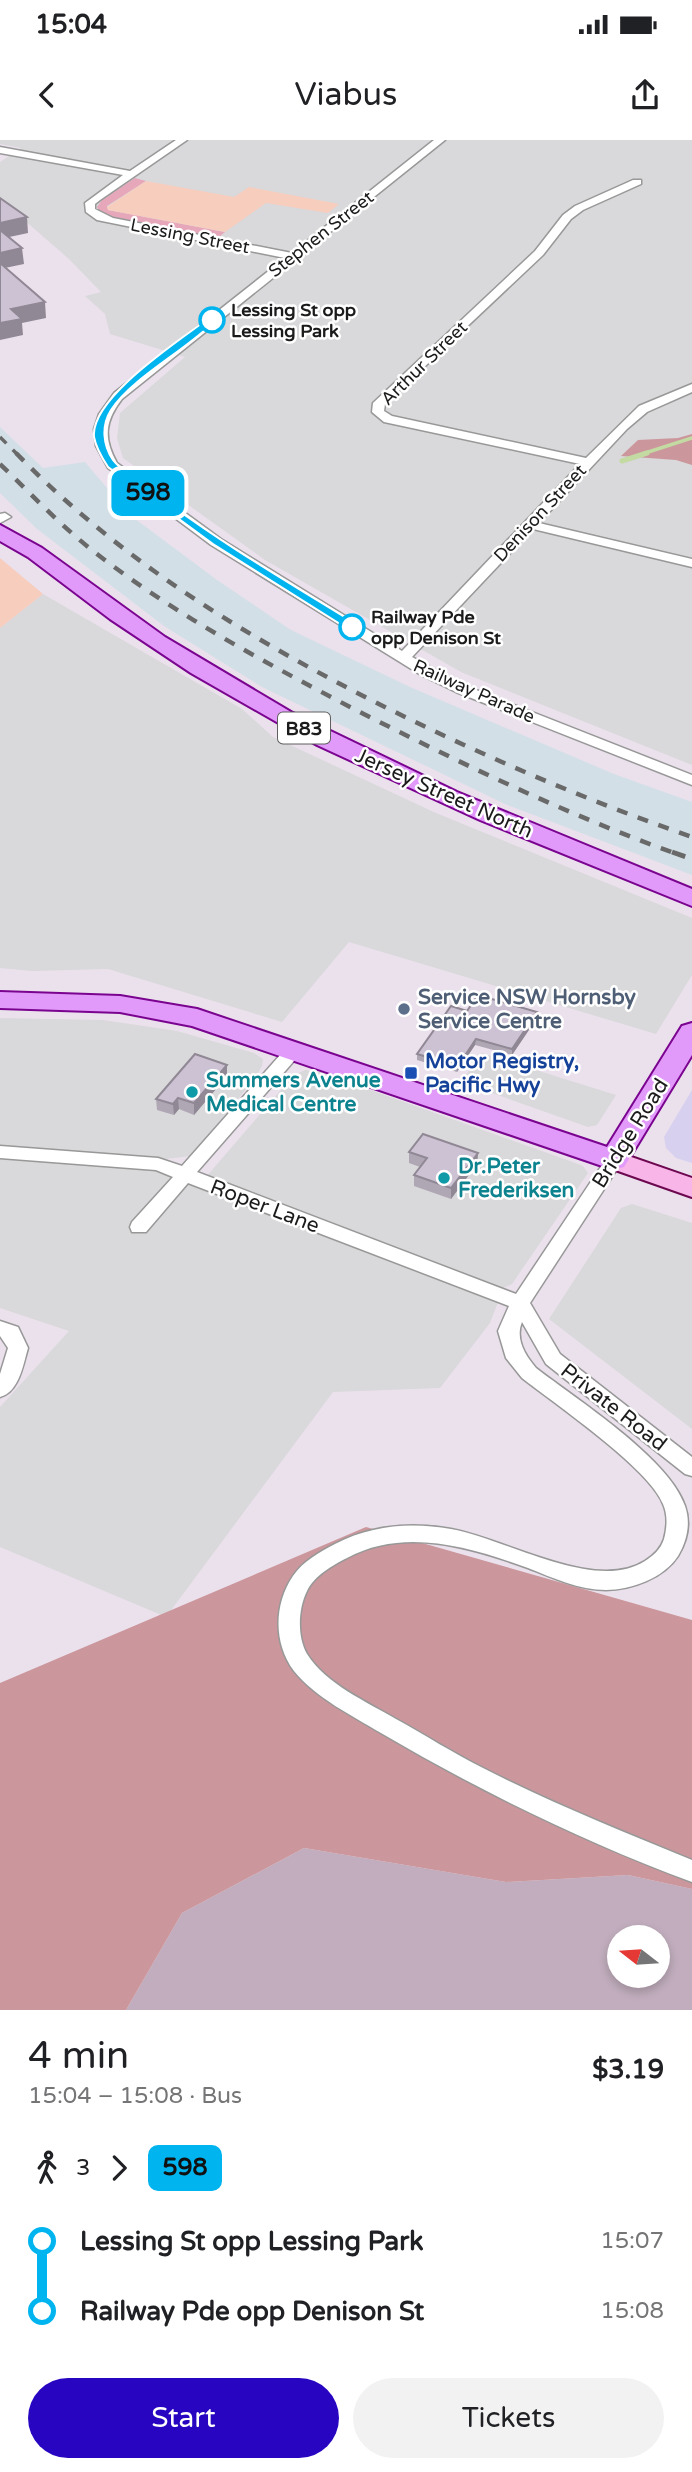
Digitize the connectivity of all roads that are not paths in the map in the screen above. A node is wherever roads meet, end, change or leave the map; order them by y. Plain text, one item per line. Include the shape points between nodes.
1 (182, 140) edge
2 (440, 140) edge
3 (0, 150) edge
4 (132, 174) junction
5 (637, 182) dead end
6 (293, 256) junction
7 (692, 388) edge
8 (107, 409) joint
9 (587, 462) junction
10 (1, 520) edge
11 (531, 525) junction
12 (692, 562) edge
13 (403, 659) junction
14 (692, 780) edge
15 (692, 898) edge
16 (0, 1000) edge
17 (692, 1032) edge
18 (294, 1050) junction
19 (0, 1152) edge
20 (614, 1160) junction
21 (185, 1175) junction
22 (692, 1188) edge
23 (139, 1227) dead end
24 (520, 1303) junction
25 (0, 1328) edge
26 (0, 1391) edge
27 (692, 1468) edge
28 (692, 1871) edge

1 - 4 street
2 - 6 street, Stephen Street
3 - 4 street
4 - 6 street, Lessing Street via 90,203 90,210 112,221
5 - 9 street, Arthur Street via 567,218 539,253 379,403 378,412 388,419
6 - 8 street, Stephen Street via 139,377
7 - 9 street, Denison Street via 643,409
8 - 13 street, Railway Parade via 99,438 111,465 216,542
9 - 11 street, Denison Street
10 - 15 main road, Jersey Street North / B83 via 13,542 33,550 160,644 313,733 500,819
11 - 12 street
11 - 13 street, Denison Street
13 - 14 street, Railway Parade via 461,689
16 - 18 main road via 149,1008 197,1018
17 - 20 main road, Bridge Road
18 - 20 main road
18 - 21 street
19 - 21 street, Roper Lane via 158,1164
20 - 22 main road
20 - 24 street, Bridge Road
21 - 23 street
21 - 24 street, Roper Lane
24 - 27 street, Private Road via 553,1359
24 - 28 street, Bridge Road via 508,1331 516,1358 635,1458 671,1496 678,1515 667,1555 650,1570 626,1579 600,1581 573,1577 488,1545 394,1532 349,1544 314,1567 297,1588 289,1614 291,1643 316,1677 363,1711 484,1781
25 - 26 street via 11,1332 18,1348

